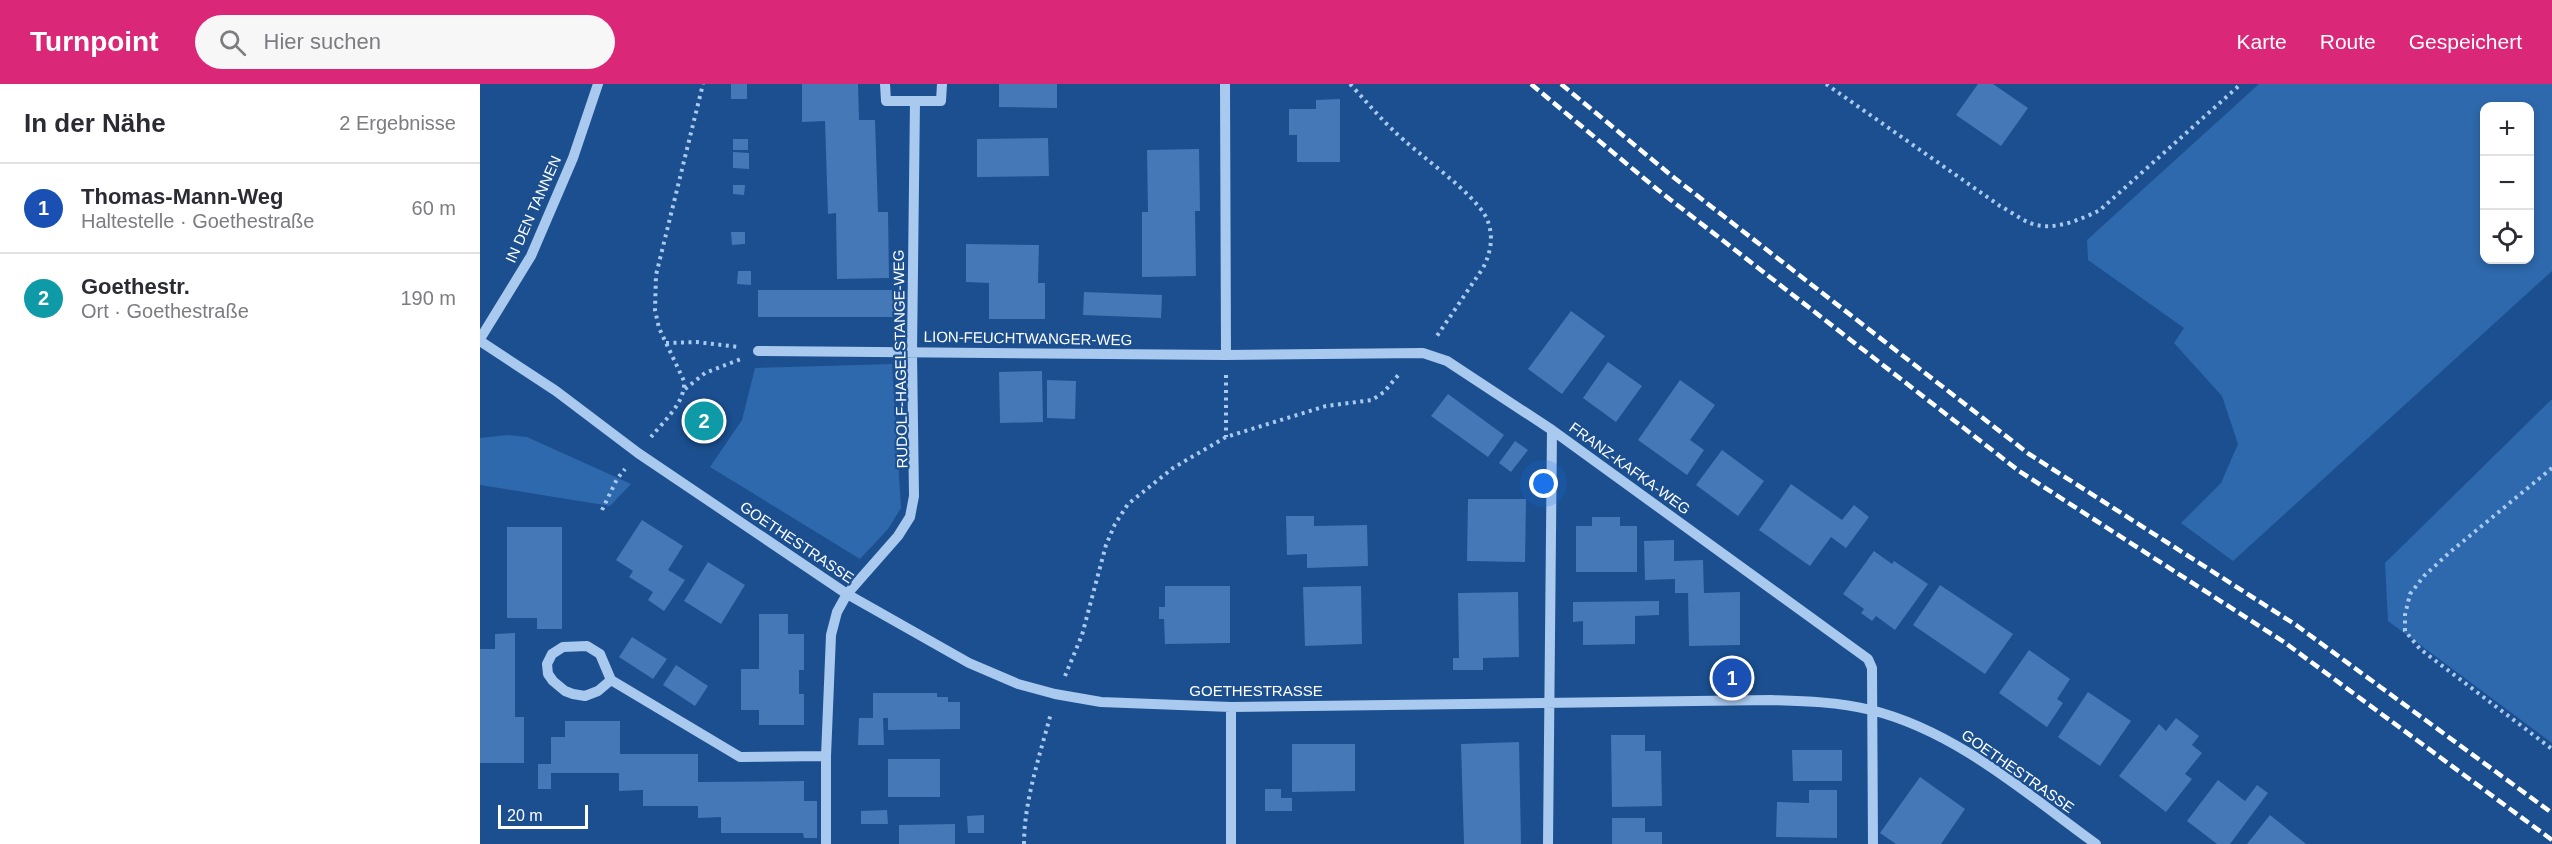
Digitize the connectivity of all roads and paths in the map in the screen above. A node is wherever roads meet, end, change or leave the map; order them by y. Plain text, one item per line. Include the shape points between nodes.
1 (598, 84) edge
2 (702, 84) edge
3 (885, 84) edge
4 (942, 84) edge
5 (1225, 84) edge
6 (1350, 84) edge
7 (1826, 84) edge
8 (2241, 84) edge
9 (915, 101) junction
10 (480, 340) edge
11 (666, 343) junction
12 (758, 351) junction
13 (912, 352) junction
14 (1424, 353) junction
15 (1226, 355) junction
16 (685, 389) junction
17 (1552, 430) junction
18 (1226, 437) junction
19 (638, 453) junction
20 (2552, 468) edge
21 (602, 510) dead end
22 (847, 594) junction
23 (611, 680) junction
24 (1055, 694) junction
25 (1548, 703) junction
26 (1231, 706) junction
27 (1872, 710) junction
28 (2552, 749) edge
29 (826, 756) junction
30 (826, 844) edge
31 (1024, 844) edge
32 (1232, 844) edge
33 (1548, 844) edge
34 (1873, 844) edge
35 (2097, 844) edge

1 - 10 street, IN DEN TANNEN via 573,158 531,256
2 - 11 path via 656,275 655,310
3 - 9 street via 886,101
4 - 9 street via 942,101
5 - 15 street
6 - 14 path via 1394,131 1472,200 1487,219 1492,239 1486,262
7 - 8 path via 2001,206 2030,224 2049,226 2079,220 2100,210
9 - 13 street, RUDOLF-HAGELSTANGE-WEG
10 - 19 street, GOETHESTRASSE
11 - 12 path via 704,342
11 - 16 path
12 - 13 street, LION-FEUCHTWANGER-WEG
12 - 16 path via 705,373
13 - 15 street, LION-FEUCHTWANGER-WEG
13 - 22 street, RUDOLF-HAGELSTANGE-WEG via 916,478 910,517
14 - 15 street, LION-FEUCHTWANGER-WEG
14 - 17 street, LION-FEUCHTWANGER-WEG via 1447,361
14 - 18 path via 1372,400 1326,406
15 - 18 path
16 - 19 path
17 - 25 street, FRANZ-KAFKA-WEG
17 - 27 street, FRANZ-KAFKA-WEG via 1863,653 1872,668
18 - 24 path via 1173,468 1128,504 1106,545 1082,635
19 - 21 path via 617,479
19 - 22 street, GOETHESTRASSE
20 - 28 path via 2424,576 2410,594 2405,615 2406,631 2420,650
22 - 24 street, GOETHESTRASSE via 969,663 1018,684
22 - 29 street, RUDOLF-HAGELSTANGE-WEG via 831,635
23 - 23 street via 600,654 587,646 563,647 552,654 547,664 548,674 564,691 585,696
23 - 29 street via 740,757
24 - 26 street, GOETHESTRASSE via 1101,702
24 - 31 path via 1029,800
25 - 26 street, GOETHESTRASSE
25 - 27 street, GOETHESTRASSE via 1771,700 1824,702
25 - 33 street, FRANZ-KAFKA-WEG
26 - 32 street
27 - 34 street, FRANZ-KAFKA-WEG
27 - 35 street, GOETHESTRASSE via 1951,743
29 - 30 street, RUDOLF-HAGELSTANGE-WEG

